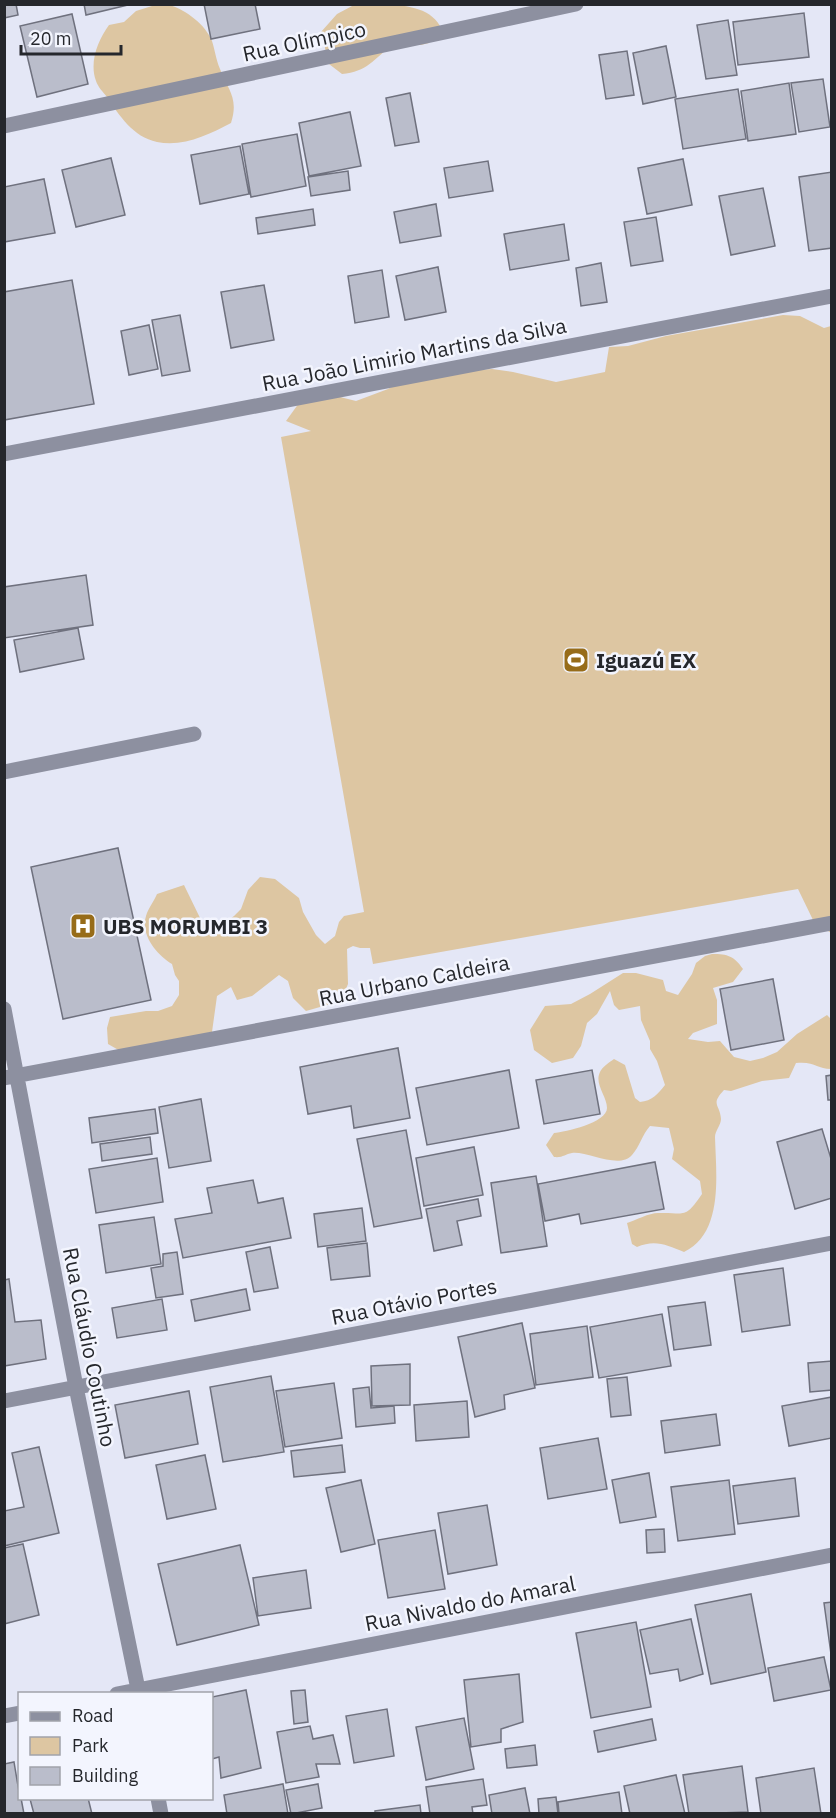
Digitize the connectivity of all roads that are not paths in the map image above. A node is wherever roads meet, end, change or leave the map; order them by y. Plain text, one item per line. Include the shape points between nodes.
1 (576, 4) edge
2 (4, 126) edge
3 (831, 296) edge
4 (4, 454) edge
5 (194, 734) dead end
6 (4, 772) edge
7 (831, 923) edge
8 (4, 1009) edge
9 (10, 1077) edge
10 (831, 1243) edge
11 (76, 1387) junction
12 (4, 1401) edge
13 (831, 1555) edge
14 (138, 1691) edge

1 - 2 street, Rua Olímpico
3 - 4 street, Rua João Limirio Martins da Silva
5 - 6 street
7 - 9 street, Rua Urbano Caldeira
8 - 9 street, Rua Cláudio Coutinho
9 - 11 street, Rua Cláudio Coutinho
10 - 11 street, Rua Otávio Portes
11 - 12 street, Rua Otávio Portes
11 - 14 street, Rua Cláudio Coutinho
13 - 14 street, Rua Nivaldo do Amaral

